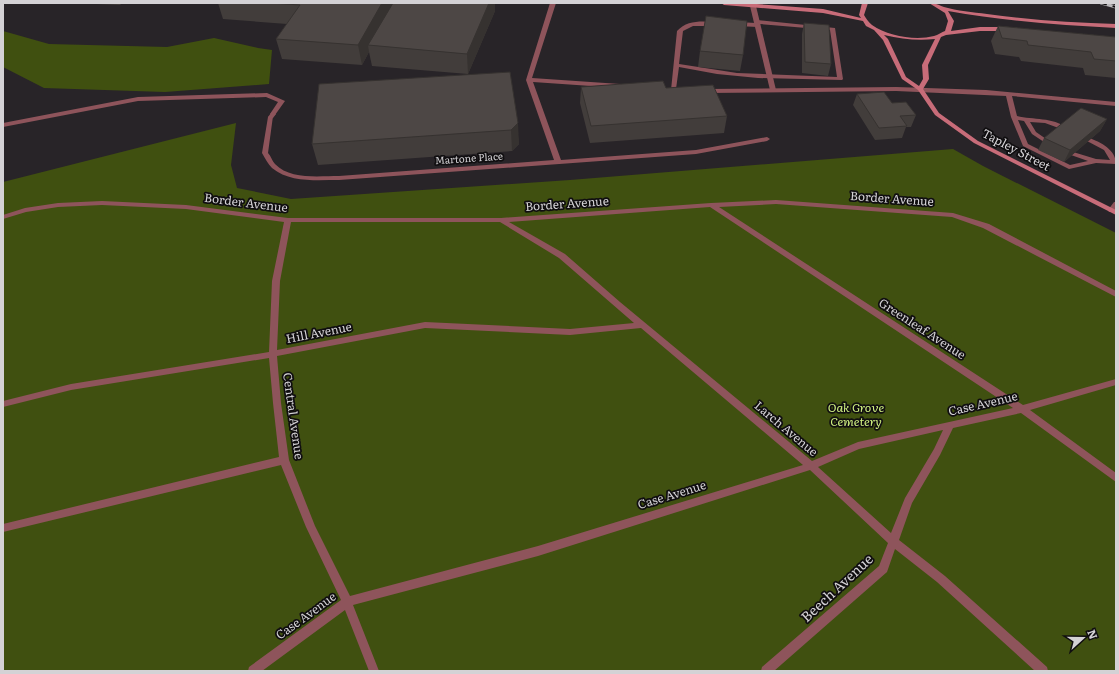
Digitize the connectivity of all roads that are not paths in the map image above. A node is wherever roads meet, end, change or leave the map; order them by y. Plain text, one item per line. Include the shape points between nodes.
1 (553, 3) edge
2 (724, 3) edge
3 (865, 3) edge
4 (932, 3) edge
5 (753, 6) junction
6 (941, 8) junction
7 (864, 20) junction
8 (758, 23) junction
9 (721, 24) edge
10 (728, 24) edge
11 (1116, 26) edge
12 (874, 28) junction
13 (1014, 29) edge
14 (946, 32) junction
15 (939, 36) junction
16 (676, 65) junction
17 (770, 77) junction
18 (529, 80) junction
19 (625, 86) edge
20 (665, 88) edge
21 (673, 89) junction
22 (920, 89) junction
23 (681, 90) edge
24 (696, 90) edge
25 (772, 90) junction
26 (1009, 94) junction
27 (1116, 104) edge
28 (1014, 117) junction
29 (1026, 120) junction
30 (3, 125) edge
31 (1064, 128) edge
32 (767, 139) dead end
33 (1090, 140) edge
34 (1047, 142) edge
35 (1073, 154) edge
36 (1096, 161) junction
37 (558, 162) junction
38 (1115, 162) edge
39 (1116, 204) edge
40 (711, 205) junction
41 (1114, 211) edge
42 (3, 217) edge
43 (288, 220) junction
44 (501, 220) junction
45 (1116, 294) edge
46 (642, 325) junction
47 (273, 354) junction
48 (1116, 382) edge
49 (3, 404) edge
50 (1022, 409) junction
51 (950, 425) junction
52 (284, 460) junction
53 (811, 466) junction
54 (1116, 478) edge
55 (3, 528) edge
56 (893, 541) junction
57 (347, 602) junction
58 (254, 671) edge
59 (374, 671) edge
60 (766, 671) edge
61 (1043, 671) edge

1 - 18 street
2 - 5 main road
3 - 7 main road via 861,13
4 - 6 main road
5 - 7 main road via 823,11
5 - 8 street
6 - 11 main road via 981,15
6 - 14 main road via 952,21
7 - 12 main road
8 - 10 street
8 - 17 street
8 - 17 street via 833,29 840,79
9 - 16 street via 699,23 685,26 680,31
12 - 15 main road via 907,39
12 - 22 main road, Tapley Street via 885,39 904,78
13 - 14 main road
14 - 15 main road
15 - 22 main road via 925,65 926,79
16 - 17 street
16 - 21 street
17 - 25 street
18 - 19 street
18 - 37 street
20 - 21 street
21 - 23 street
22 - 25 street
22 - 26 street
22 - 41 main road, Tapley Street via 937,114 976,142
24 - 25 street
26 - 27 street
26 - 28 street
28 - 29 street
28 - 36 street via 1025,145 1068,167
29 - 31 street via 1046,121
29 - 34 street via 1034,133
30 - 37 street, Martone Place via 138,100 267,95 282,101 272,116 265,153 276,168 290,175 338,178
32 - 37 street, Martone Place via 696,152
33 - 38 street via 1106,149
35 - 36 street
36 - 38 street
39 - 41 street
40 - 44 street, Border Avenue
40 - 45 street, Border Avenue via 776,202 953,215 986,226
40 - 50 street, Greenleaf Avenue
42 - 43 street, Border Avenue via 25,210 58,205 102,203 186,207
43 - 44 street, Border Avenue
43 - 47 street, Central Avenue via 276,282
44 - 46 street, Larch Avenue via 562,256
46 - 47 street, Hill Avenue via 570,332 425,325
46 - 53 street, Larch Avenue
47 - 49 street, Hill Avenue via 71,387
47 - 52 street, Central Avenue
48 - 50 street, Case Avenue
50 - 51 street, Case Avenue
50 - 54 street, Greenleaf Avenue
51 - 53 street, Case Avenue via 858,446
51 - 56 street, Beech Avenue via 938,452 908,501
52 - 55 street
52 - 57 street, Central Avenue via 311,527
53 - 56 street, Larch Avenue
53 - 57 street, Case Avenue via 538,551
56 - 60 street, Beech Avenue via 883,569
56 - 61 street, Larch Avenue via 941,579
57 - 58 street, Case Avenue
57 - 59 street, Central Avenue

